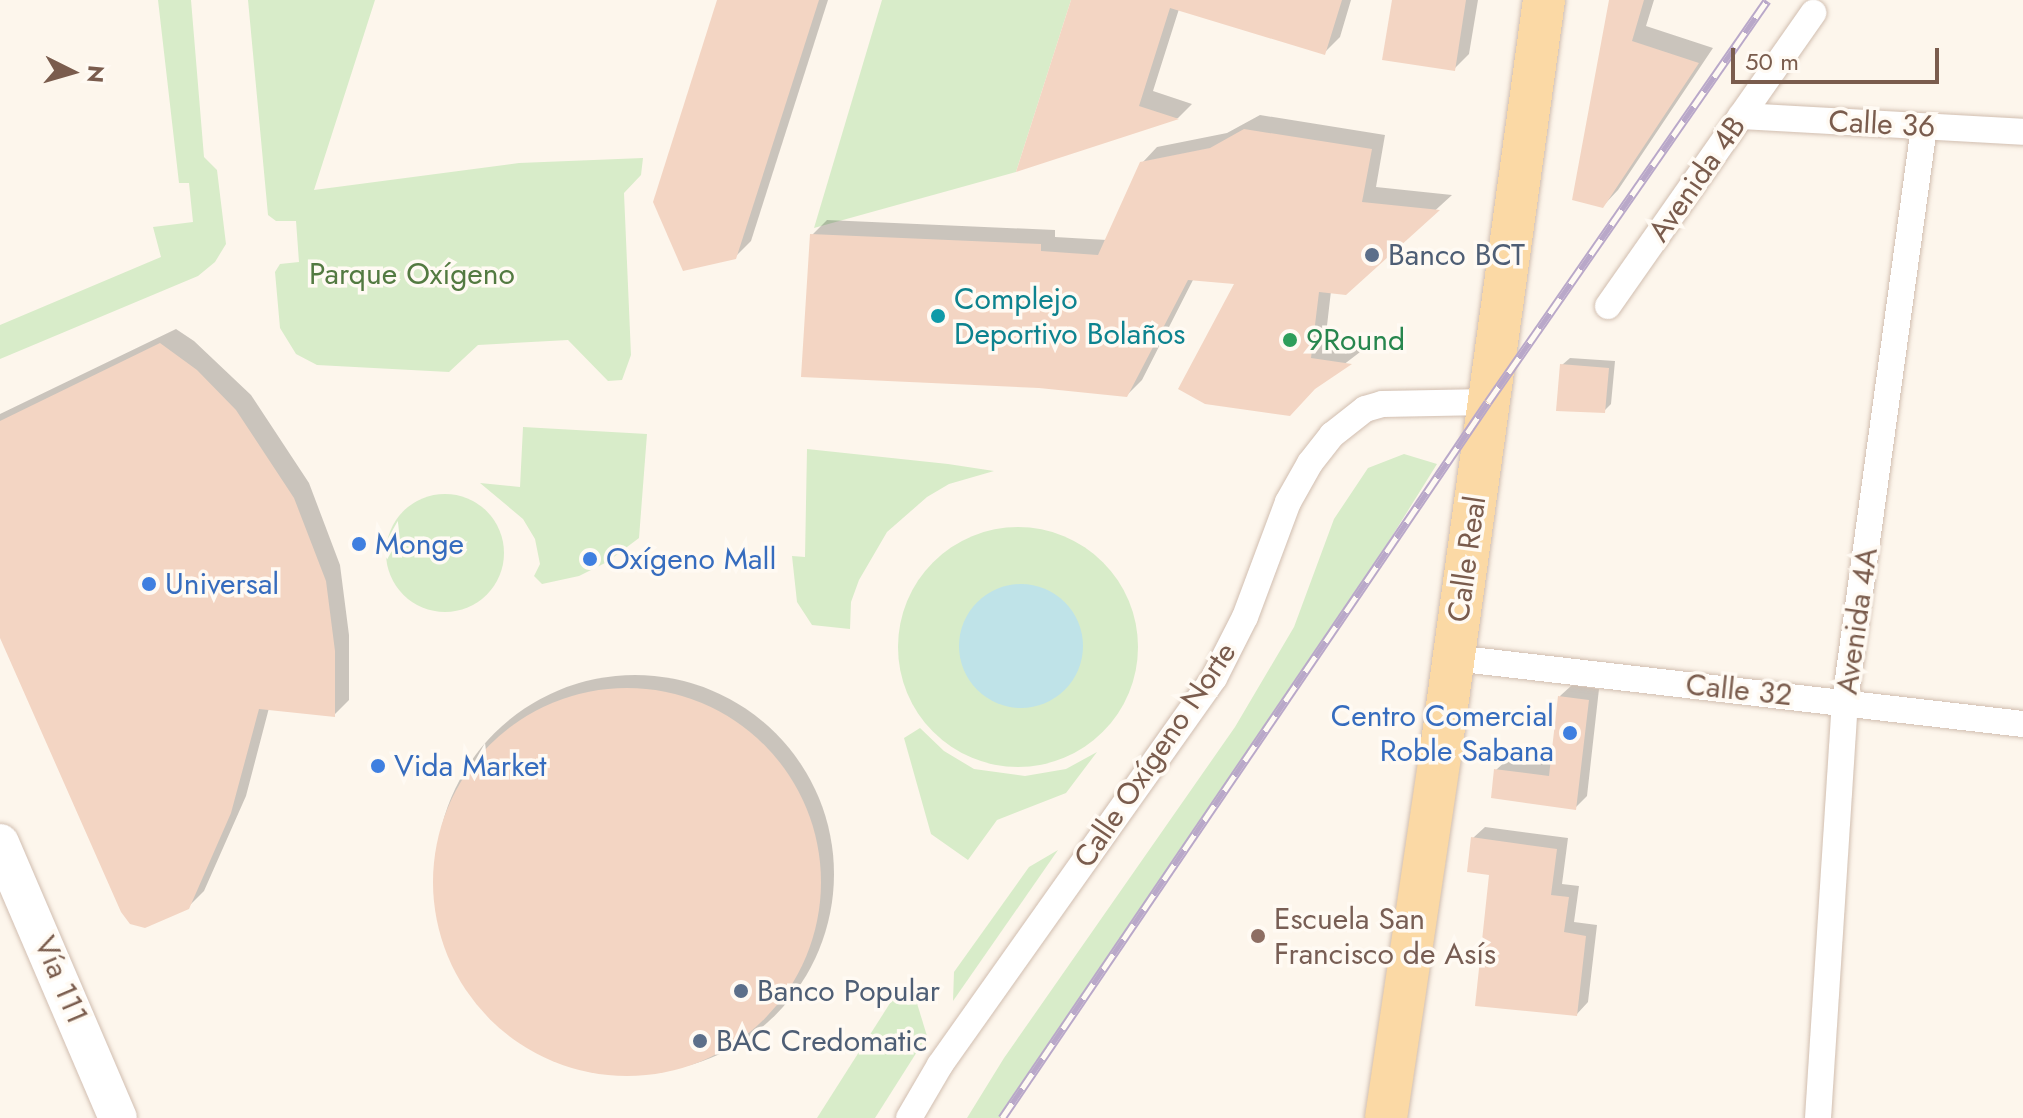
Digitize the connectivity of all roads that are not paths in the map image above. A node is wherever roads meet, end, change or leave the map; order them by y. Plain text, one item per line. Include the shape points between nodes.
1 (1544, 0) edge
2 (1813, 13) dead end
3 (1741, 116) junction
4 (1924, 127) junction
5 (2023, 132) edge
6 (1608, 306) dead end
7 (1488, 402) junction
8 (1454, 658) junction
9 (1845, 701) junction
10 (2023, 724) edge
11 (0, 843) edge
12 (118, 1118) edge
13 (909, 1118) edge
14 (1386, 1118) edge
15 (1818, 1118) edge

1 - 7 main road, Calle Real
2 - 3 street, Avenida 4B
3 - 4 street, Calle 36
3 - 6 street, Avenida 4B
4 - 5 street, Calle 36
4 - 9 street, Avenida 4A
7 - 8 main road, Calle Real
7 - 13 street, Calle Oxígeno Norte via 1382,404 1346,421 1325,444 1288,502 1245,617 1214,678 940,1065
8 - 9 street, Calle 32
8 - 14 main road, Calle Real
9 - 10 street, Calle 32
9 - 15 street, Avenida 4A
11 - 12 main road, Vía 111

